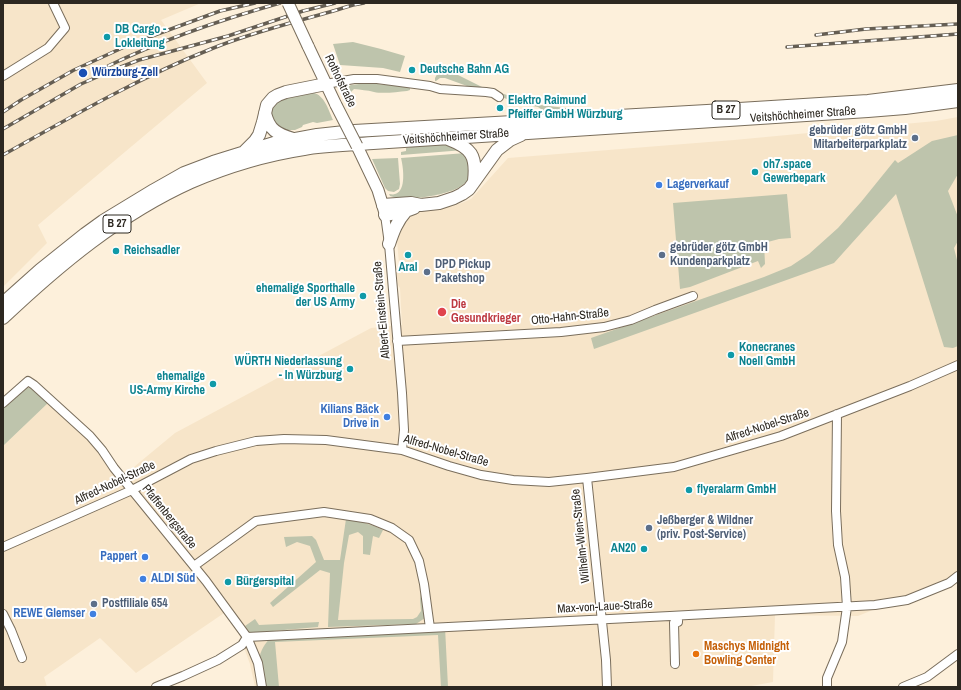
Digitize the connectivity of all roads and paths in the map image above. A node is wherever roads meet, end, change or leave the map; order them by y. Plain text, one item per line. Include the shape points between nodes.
1 (53, 3) edge
2 (288, 3) edge
3 (3, 76) edge
4 (326, 84) junction
5 (958, 90) edge
6 (499, 96) dead end
7 (958, 101) edge
8 (265, 113) junction
9 (526, 133) junction
10 (445, 138) junction
11 (294, 139) junction
12 (245, 152) junction
13 (369, 170) joint
14 (474, 182) junction
15 (421, 205) junction
16 (384, 210) junction
17 (406, 211) junction
18 (389, 244) junction
19 (693, 296) dead end
20 (3, 304) edge
21 (3, 318) edge
22 (397, 341) junction
23 (958, 365) edge
24 (3, 403) edge
25 (837, 414) junction
26 (402, 450) junction
27 (587, 478) junction
28 (132, 490) junction
29 (3, 547) edge
30 (194, 566) junction
31 (958, 576) edge
32 (847, 607) junction
33 (3, 614) edge
34 (678, 616) junction
35 (602, 619) junction
36 (430, 628) junction
37 (247, 637) junction
38 (958, 654) edge
39 (22, 658) dead end
40 (675, 664) dead end
41 (156, 687) edge
42 (262, 687) edge
43 (608, 687) edge
44 (827, 687) edge
45 (903, 687) edge

1 - 3 street via 65,28 48,48
2 - 4 main road, Rothofstraße, bridge
4 - 6 street via 354,79 377,79 440,89 486,92
4 - 8 highway via 278,95 270,100
4 - 13 main road, Rothofstraße, bridge
5 - 11 highway, Veitshöchheimer Straße / B 27 via 868,101 384,129
7 - 9 highway, Veitshöchheimer Straße / B 27 via 868,111
8 - 11 highway via 268,124 275,132
8 - 12 highway via 256,141
9 - 10 highway, Veitshöchheimer Straße / B 27
9 - 14 highway via 510,140 497,150
10 - 14 highway via 465,146 469,151 475,167
10 - 21 highway, Veitshöchheimer Straße / B 27 via 304,149 218,171 162,197 128,217 50,276
11 - 12 highway, Veitshöchheimer Straße / B 27
12 - 20 highway, Veitshöchheimer Straße / B 27 via 184,173 122,209 46,265
13 - 16 main road, Albert-Einstein-Straße
14 - 15 highway via 454,198
15 - 16 highway via 410,203
15 - 17 highway
16 - 17 highway
16 - 18 street, Albert-Einstein-Straße
17 - 18 highway via 394,229
18 - 22 street, Albert-Einstein-Straße
19 - 22 street, Otto-Hahn-Straße via 631,320 604,327 561,332
22 - 26 street, Albert-Einstein-Straße via 404,430
23 - 25 street, Alfred-Nobel-Straße
24 - 28 street, Pfaffenbergstraße via 28,381 34,385 90,436
25 - 27 street, Alfred-Nobel-Straße via 781,436 674,467
25 - 32 street via 836,511
26 - 27 street, Alfred-Nobel-Straße via 481,475 513,480 549,482
26 - 28 street, Alfred-Nobel-Straße via 326,440 256,441 191,459
27 - 35 street, Wilhelm-Wien-Straße
28 - 29 street, Alfred-Nobel-Straße
28 - 30 street, Pfaffenbergstraße
30 - 36 street via 256,521 324,512 370,519 392,528 409,540 419,561
30 - 37 street, Pfaffenbergstraße
31 - 32 street, Max-von-Laue-Straße via 949,583 907,600
32 - 34 street, Max-von-Laue-Straße
32 - 44 street via 842,642 827,678
33 - 39 street
34 - 35 street, Max-von-Laue-Straße
34 - 40 street via 678,622 674,623
35 - 36 street, Max-von-Laue-Straße
35 - 43 street, Wilhelm-Wien-Straße
36 - 37 street, Max-von-Laue-Straße
37 - 41 street via 242,645 218,660
37 - 42 street, Pfaffenbergstraße via 258,663
38 - 45 street via 927,676

